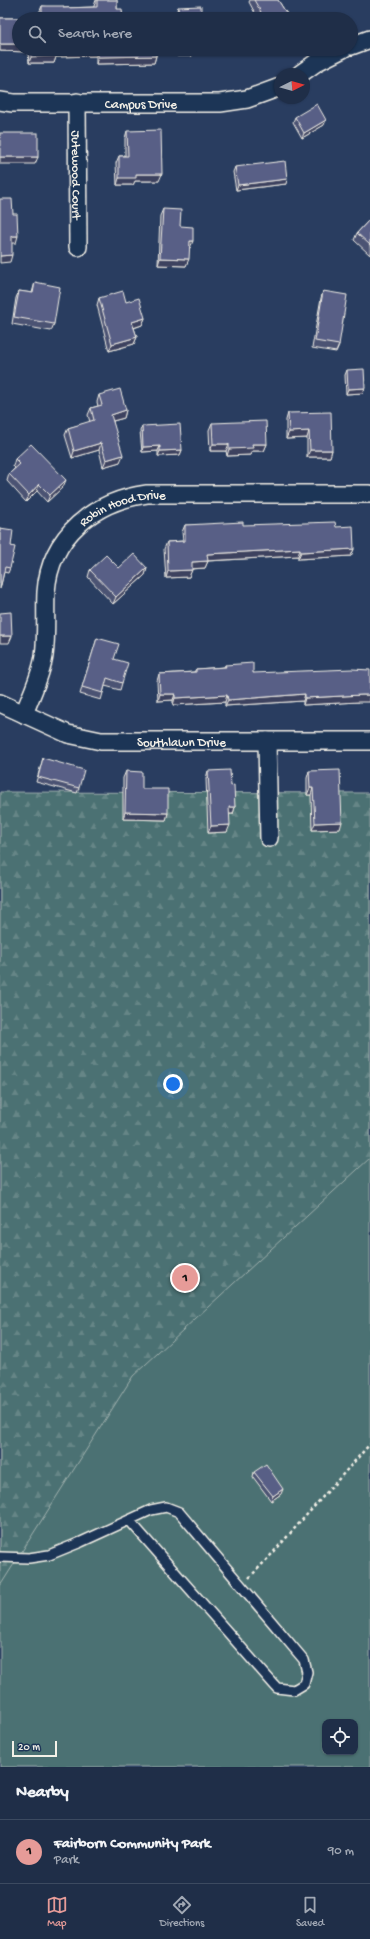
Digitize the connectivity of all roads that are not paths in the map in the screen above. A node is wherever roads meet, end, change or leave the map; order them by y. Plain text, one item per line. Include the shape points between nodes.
1 (370, 40) edge
2 (358, 44) edge
3 (329, 56) edge
4 (308, 68) edge
5 (274, 90) edge
6 (0, 101) edge
7 (77, 102) junction
8 (78, 247) dead end
9 (370, 494) edge
10 (0, 702) edge
11 (24, 714) junction
12 (268, 741) junction
13 (370, 741) edge
14 (269, 838) dead end
15 (128, 1520) junction
16 (0, 1557) edge

1 - 2 street
3 - 4 street
5 - 7 street, Campus Drive via 234,102
6 - 7 street, Campus Drive
7 - 8 street, Jutewood Court
9 - 11 street, Robin Hood Drive via 147,494 133,496 100,508 85,517 72,531 52,564 46,591 47,632 44,657
10 - 11 street, Southlawn Drive
11 - 12 street, Southlawn Drive via 68,734 100,741
12 - 13 street, Southlawn Drive
12 - 14 street
15 - 15 lane via 277,1688 294,1690 304,1684 307,1672 304,1660 179,1512 166,1506
15 - 16 lane via 49,1555 30,1558

